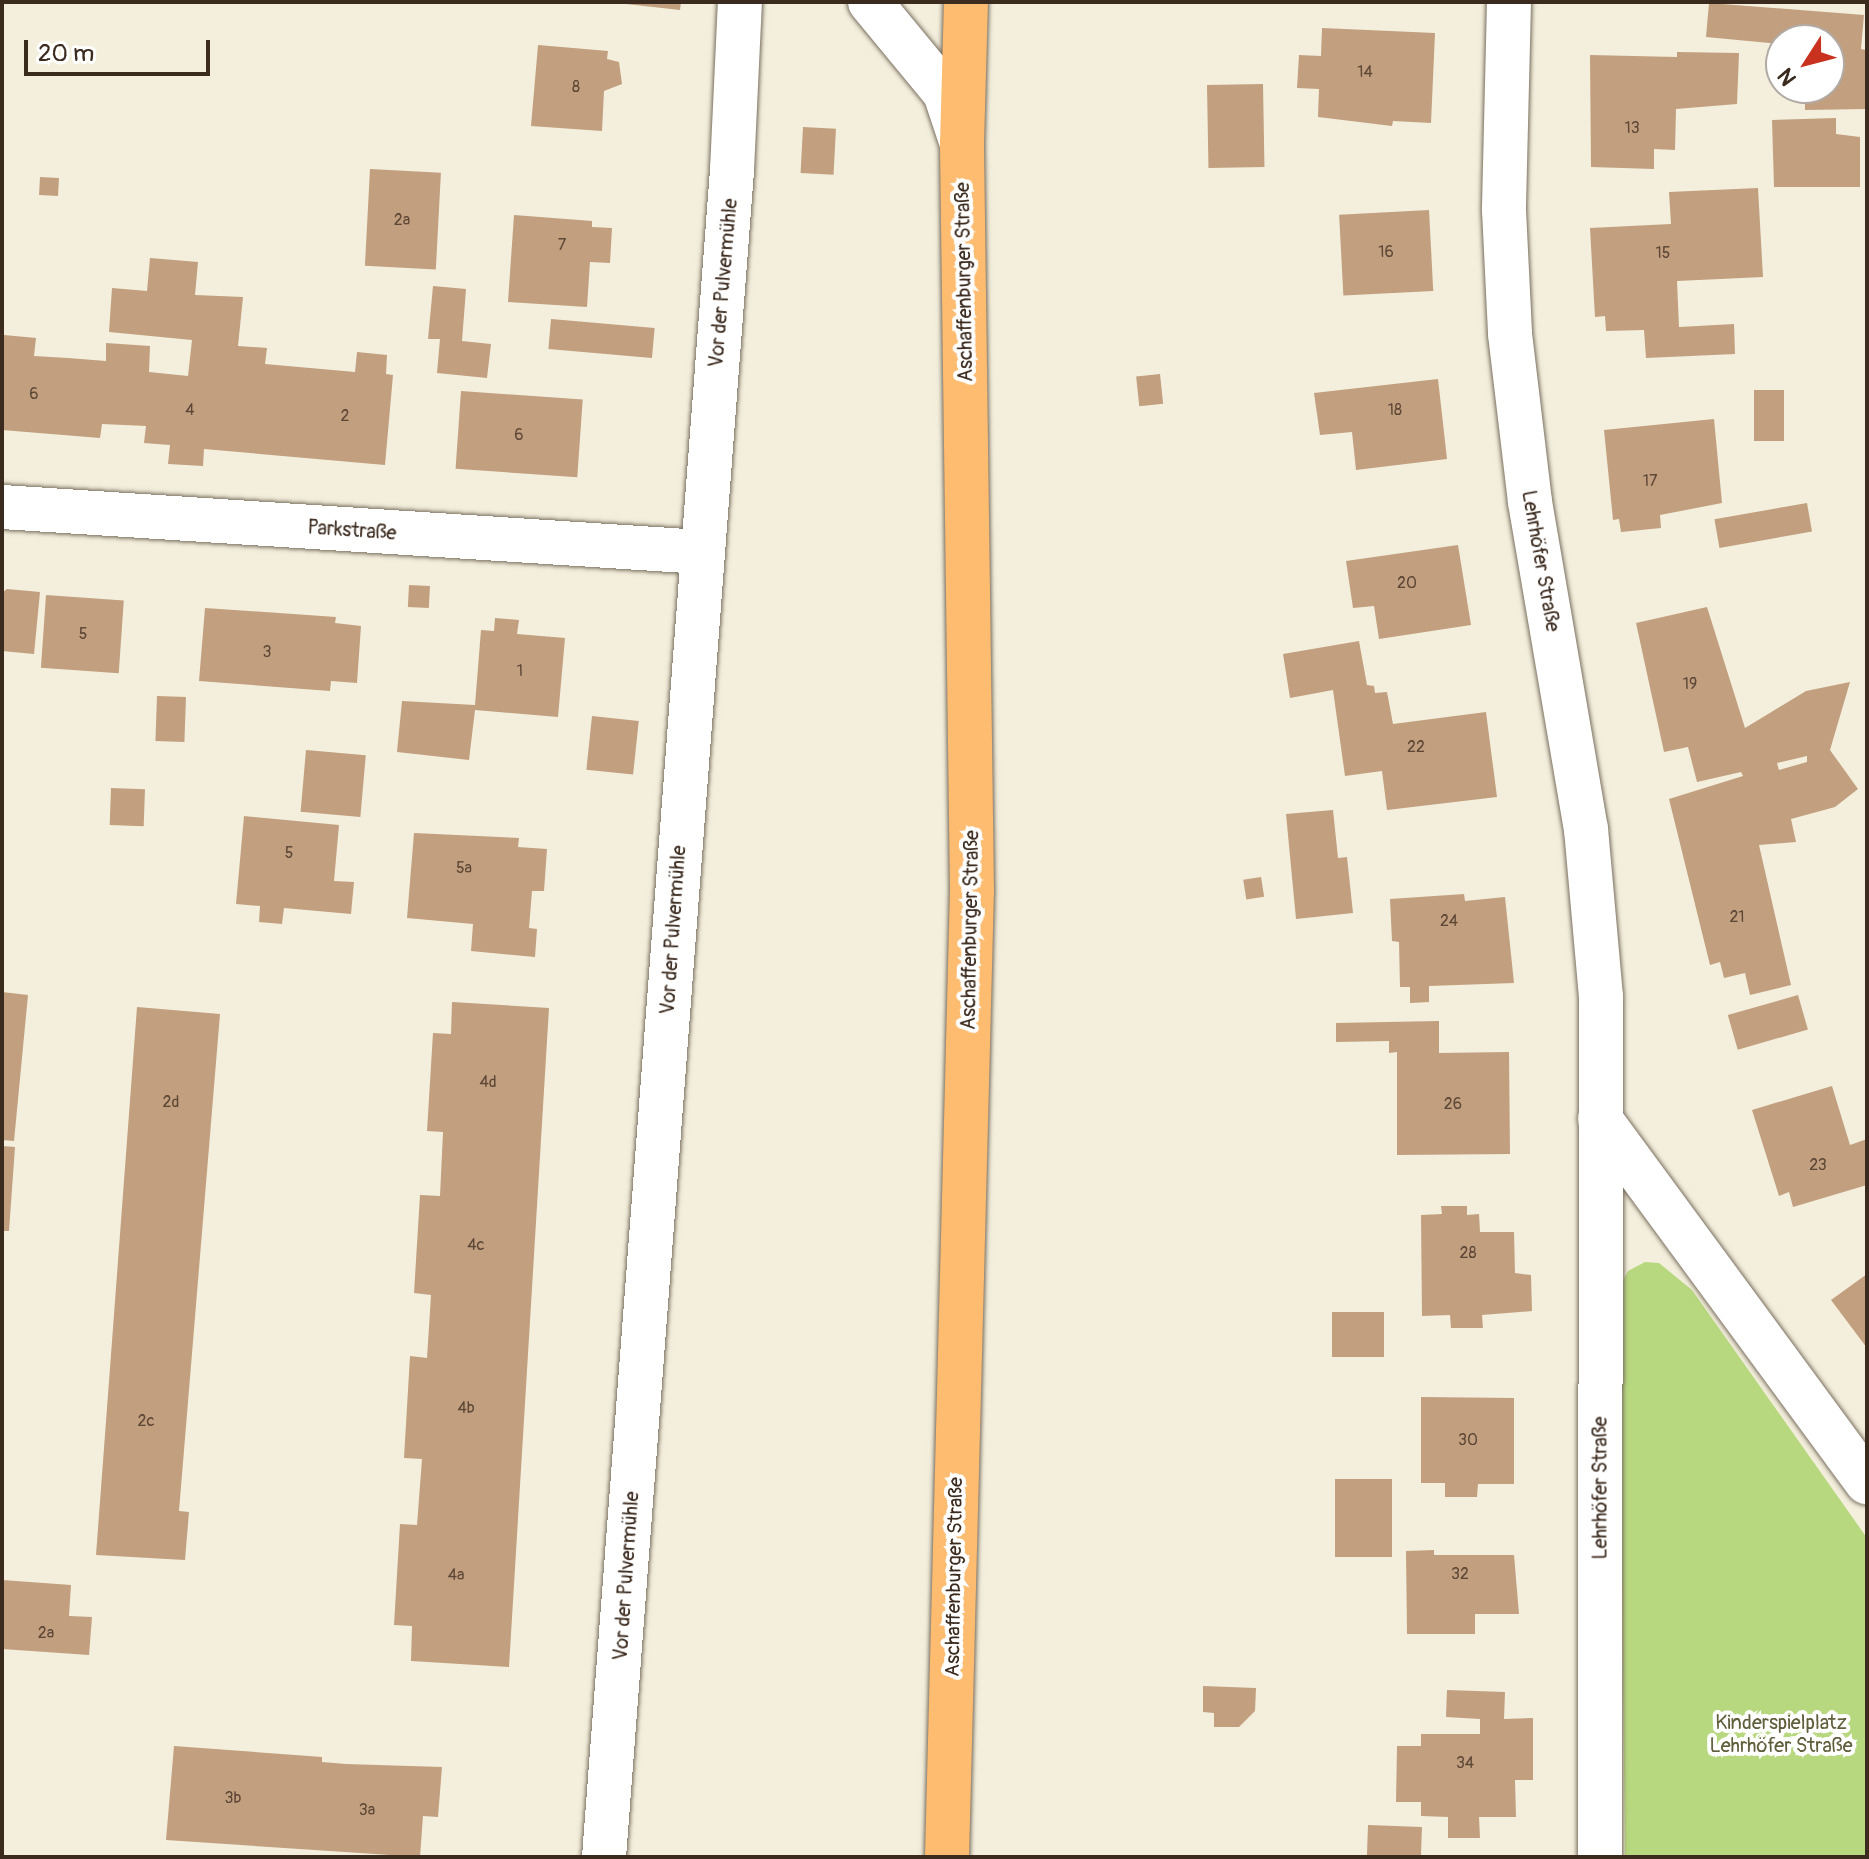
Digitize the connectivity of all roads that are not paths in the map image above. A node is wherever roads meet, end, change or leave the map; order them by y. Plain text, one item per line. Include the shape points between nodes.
1 (740, 2) edge
2 (870, 2) edge
3 (966, 2) edge
4 (1509, 2) edge
5 (962, 144) junction
6 (2, 507) edge
7 (701, 552) junction
8 (1600, 1119) junction
9 (1867, 1483) edge
10 (604, 1857) edge
11 (947, 1857) edge
12 (1600, 1857) edge

1 - 7 street, Vor der Pulvermühle
2 - 5 street via 945,93
3 - 5 main road, Aschaffenburger Straße
4 - 8 street, Lehrhöfer Straße via 1504,210 1510,334 1530,502 1596,920
5 - 11 main road, Aschaffenburger Straße via 972,891
6 - 7 street, Parkstraße
7 - 10 street, Vor der Pulvermühle
8 - 9 street
8 - 12 street, Lehrhöfer Straße

